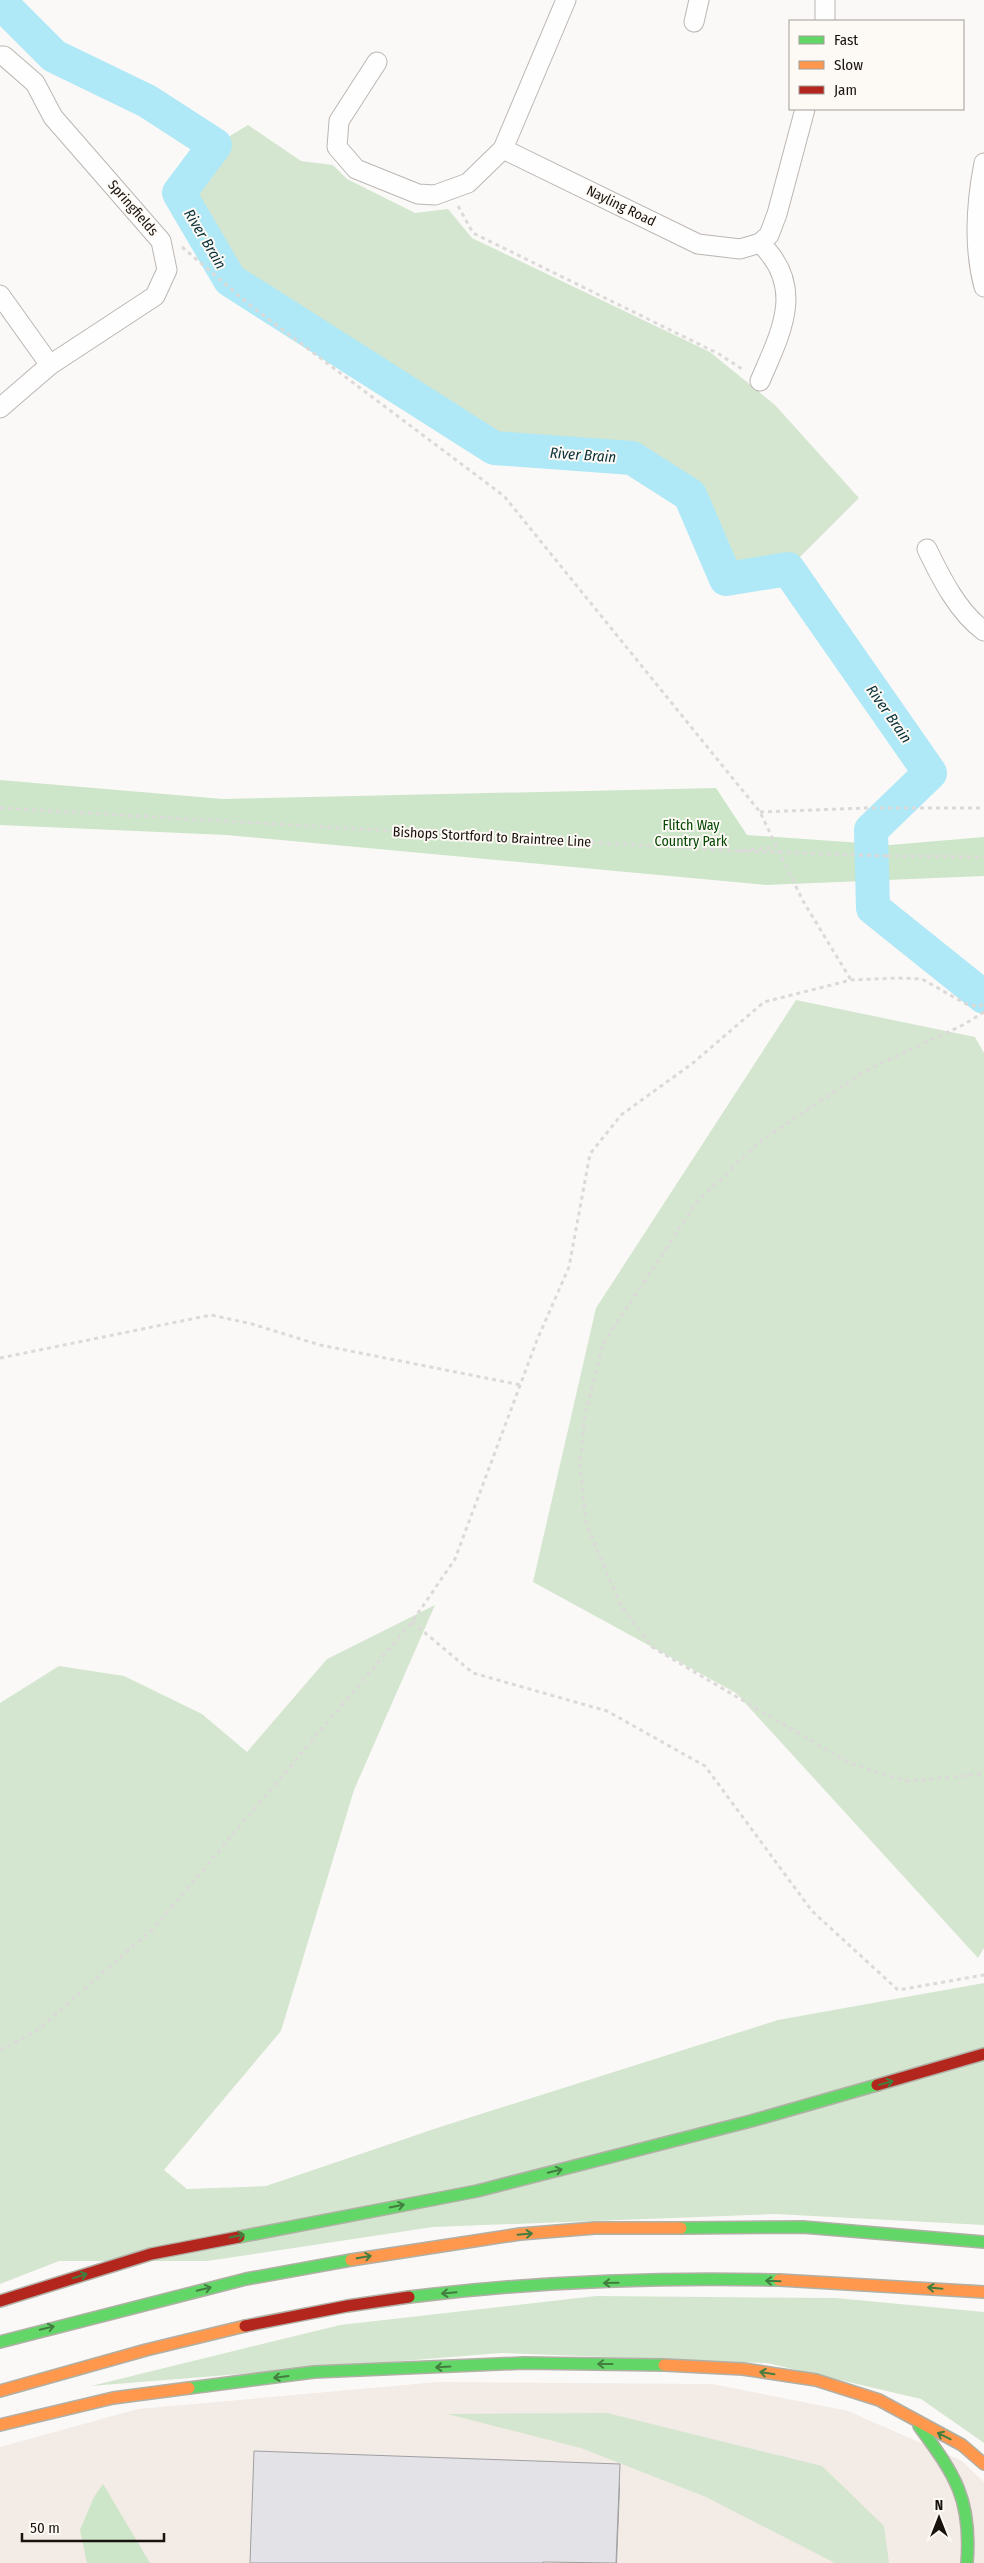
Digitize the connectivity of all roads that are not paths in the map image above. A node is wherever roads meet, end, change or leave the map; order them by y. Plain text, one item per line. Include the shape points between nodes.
1 (566, 0) edge
2 (699, 0) edge
3 (825, 0) edge
4 (825, 20) edge
5 (694, 22) dead end
6 (0, 56) edge
7 (377, 62) dead end
8 (805, 110) edge
9 (503, 149) junction
10 (984, 163) edge
11 (760, 243) junction
12 (984, 287) edge
13 (0, 295) edge
14 (50, 365) junction
15 (760, 380) road end
16 (0, 408) edge
17 (927, 549) dead end
18 (984, 631) edge
19 (984, 2054) edge
20 (984, 2242) edge
21 (984, 2292) edge
22 (0, 2302) edge
23 (0, 2342) edge
24 (0, 2391) edge
25 (915, 2421) junction
26 (0, 2425) edge
27 (984, 2464) edge
28 (967, 2563) edge

1 - 9 street
2 - 5 street
3 - 4 street
6 - 14 street, Springfields via 35,83 53,117 162,241 167,270 155,296
7 - 9 street via 339,121 336,147 356,169 418,194 435,195 468,183
8 - 11 street via 777,214 769,234
9 - 11 street, Nayling Road via 698,244 740,248
10 - 12 street via 976,204 979,268
11 - 15 street via 774,256 787,300 782,329
13 - 14 street
14 - 16 street, Springfields
17 - 18 street via 942,579 974,624
22 -> 19 highway via 151,2254 476,2191 751,2121
23 -> 20 highway via 246,2279 392,2252 520,2234 596,2228 803,2227
21 -> 24 highway via 893,2284 750,2280 558,2283 438,2294 313,2312 179,2341
25 -> 26 highway via 879,2400 816,2380 743,2369 524,2363 304,2374 113,2398
27 -> 25 highway via 962,2445
25 - 28 highway via 950,2468 964,2495 968,2524

